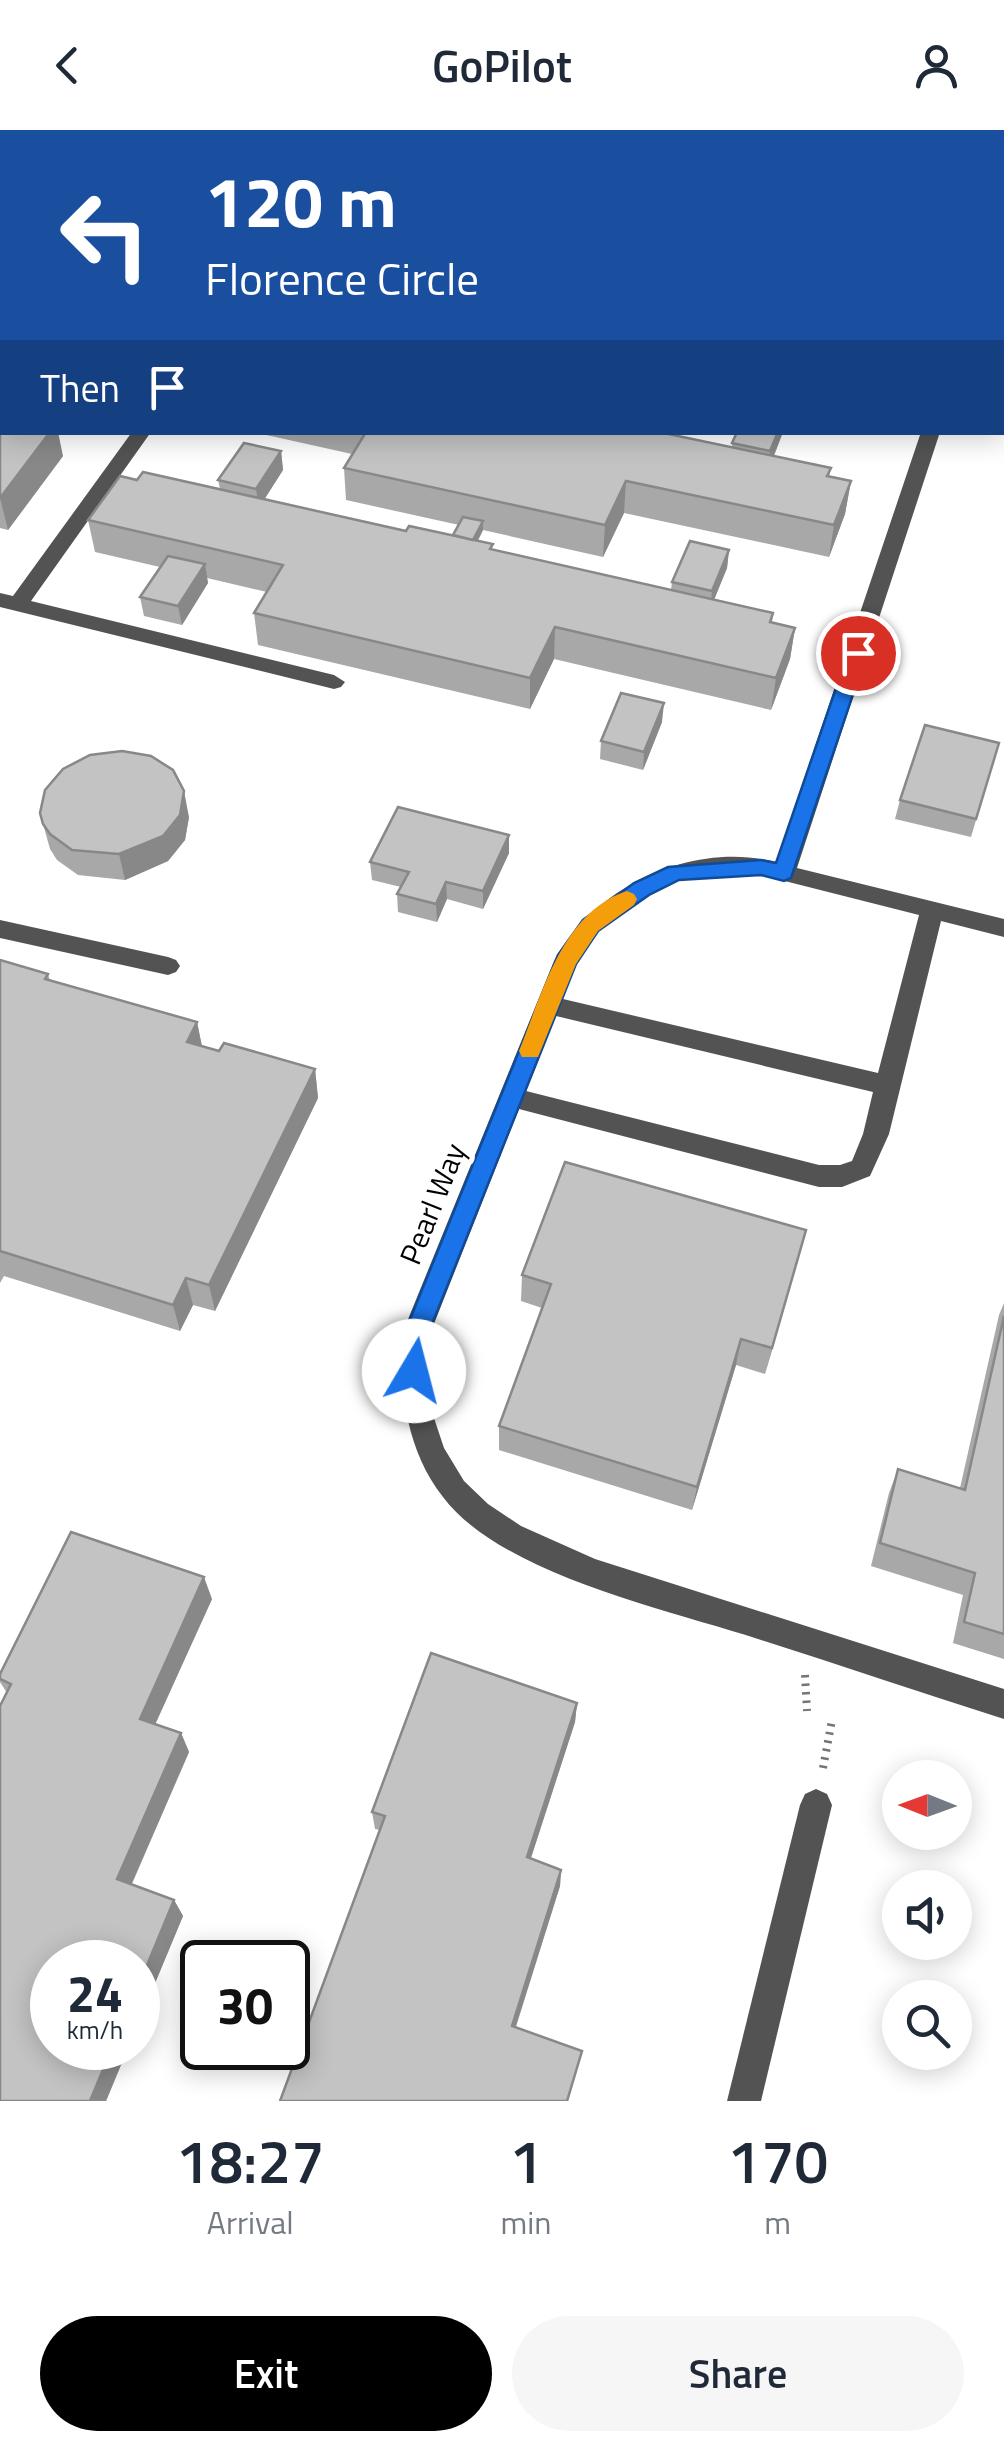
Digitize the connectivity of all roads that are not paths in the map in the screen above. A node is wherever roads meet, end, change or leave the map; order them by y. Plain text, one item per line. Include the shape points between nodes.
1 (140, 435) edge
2 (931, 435) edge
3 (9, 602) edge
4 (334, 682) dead end
5 (784, 873) junction
6 (932, 910) junction
7 (1004, 928) edge
8 (0, 929) edge
9 (168, 966) dead end
10 (548, 1005) junction
11 (888, 1086) junction
12 (512, 1098) junction
13 (1004, 1704) edge
14 (816, 1805) road end
15 (744, 2101) edge

1 - 3 street
2 - 5 street
3 - 4 street
5 - 6 street, Pearl Way
5 - 10 street, Pearl Way via 676,872 642,889 590,925
6 - 7 street, Pearl Way
6 - 11 street
8 - 9 street
10 - 11 street
10 - 12 street, Pearl Way
11 - 12 street via 861,1168 842,1176 819,1176
12 - 13 street, Pearl Way via 414,1339 414,1403 454,1491 479,1517 562,1558
14 - 15 street

